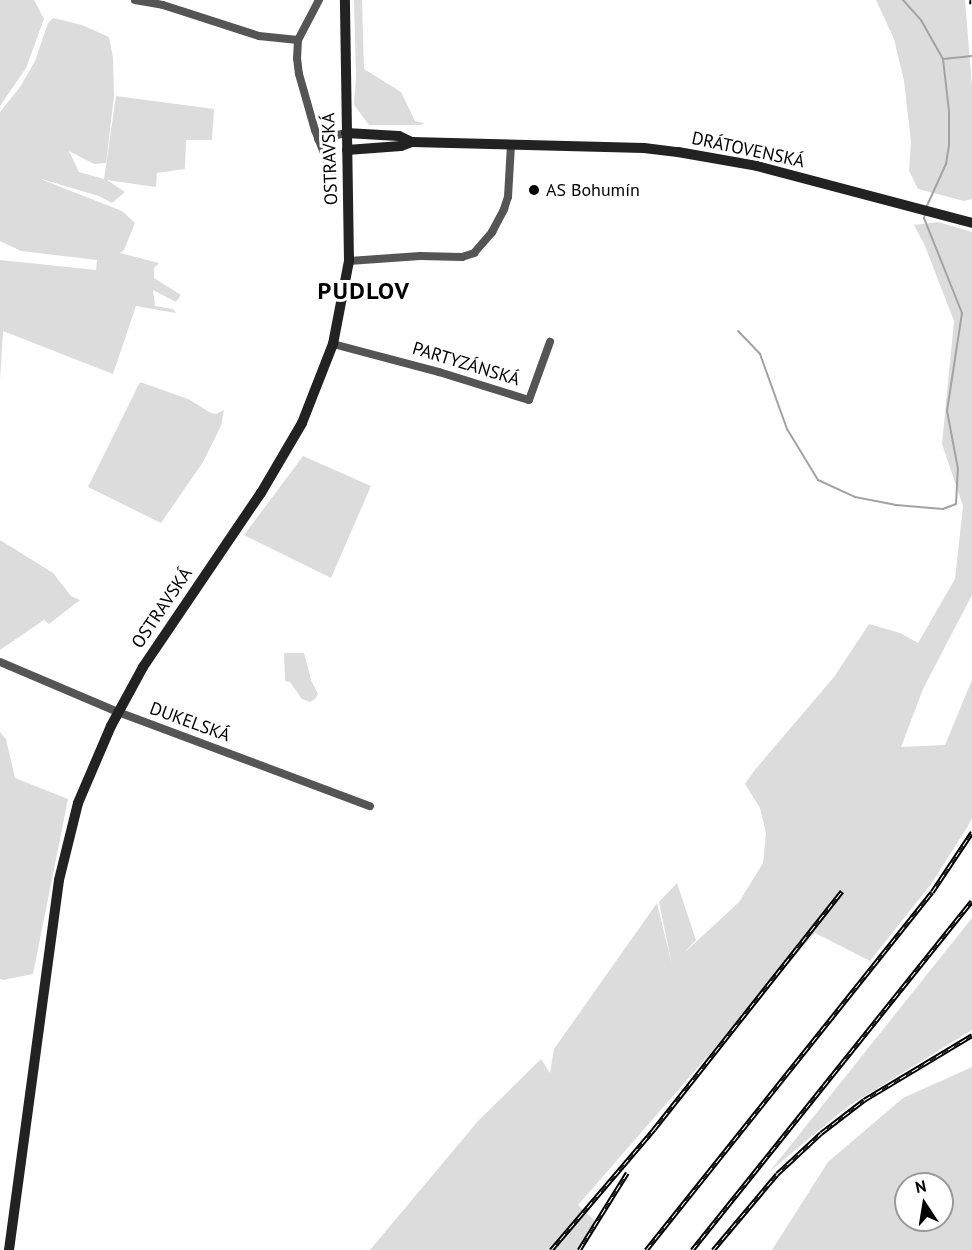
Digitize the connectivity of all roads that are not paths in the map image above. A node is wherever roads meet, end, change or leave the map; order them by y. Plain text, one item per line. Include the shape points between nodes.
1 (135, 0) edge
2 (318, 0) edge
3 (345, 0) edge
4 (298, 40) junction
5 (346, 133) junction
6 (318, 139) junction
7 (412, 142) junction
8 (511, 145) junction
9 (346, 150) junction
10 (334, 179) dead end
11 (972, 223) edge
12 (348, 261) junction
13 (550, 342) dead end
14 (333, 344) junction
15 (0, 662) edge
16 (118, 712) junction
17 (370, 806) dead end
18 (11, 1249) edge

1 - 4 street via 163,5 259,36
2 - 4 street, OSTRAVSKÁ
3 - 5 main road, OSTRAVSKÁ
4 - 6 street, OSTRAVSKÁ via 299,74
5 - 6 street
5 - 7 main road, DRÁTOVENSKÁ via 399,136
5 - 9 main road, OSTRAVSKÁ
6 - 10 street, OSTRAVSKÁ
7 - 8 main road, DRÁTOVENSKÁ
7 - 9 main road, DRÁTOVENSKÁ
8 - 11 main road, DRÁTOVENSKÁ via 644,148 712,157
8 - 12 street via 504,209 492,232 474,253 462,257
9 - 12 main road, OSTRAVSKÁ
12 - 14 main road, OSTRAVSKÁ
13 - 14 street, PARTYZÁNSKÁ via 529,400
14 - 16 main road, OSTRAVSKÁ via 302,423 278,467 162,636
15 - 16 street, DUKELSKÁ
16 - 17 street, DUKELSKÁ
16 - 18 main road, OSTRAVSKÁ via 78,803 63,860

